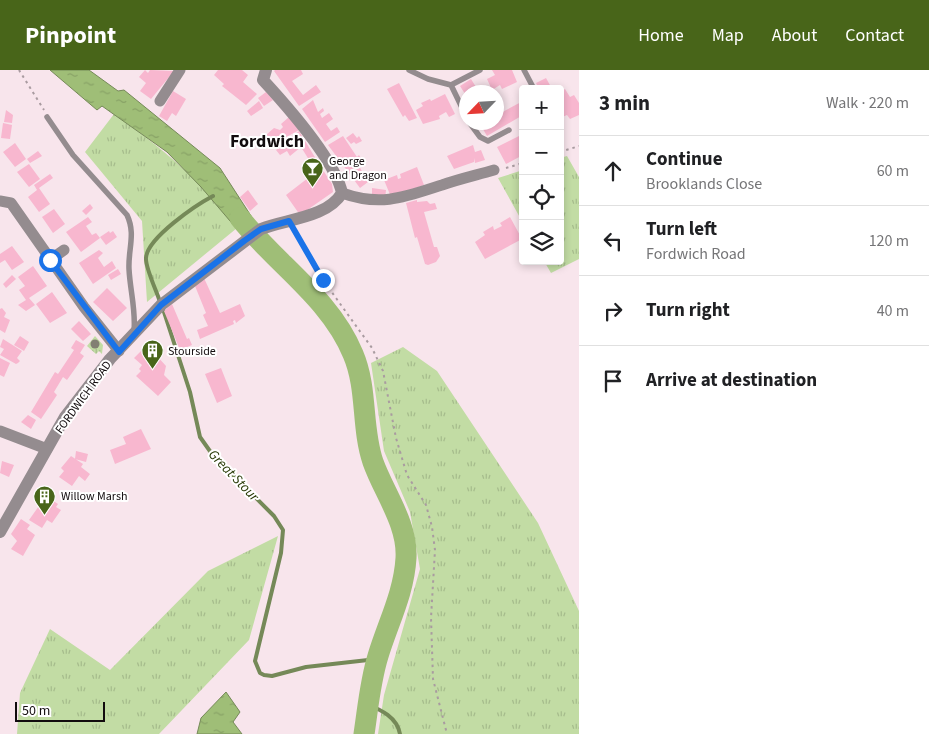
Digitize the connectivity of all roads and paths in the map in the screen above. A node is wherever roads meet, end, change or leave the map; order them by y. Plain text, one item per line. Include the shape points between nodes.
1 (18, 70) edge
2 (180, 70) edge
3 (409, 70) edge
4 (480, 70) edge
5 (524, 70) edge
6 (262, 72) edge
7 (532, 85) edge
8 (451, 86) junction
9 (160, 101) dead end
10 (459, 103) edge
11 (47, 117) joint
12 (475, 130) edge
13 (509, 130) dead end
14 (579, 146) edge
15 (564, 151) edge
16 (519, 165) edge
17 (494, 170) joint
18 (342, 193) junction
19 (0, 201) edge
20 (289, 221) junction
21 (64, 250) dead end
22 (50, 260) junction
23 (133, 336) junction
24 (119, 352) junction
25 (0, 431) edge
26 (47, 449) junction
27 (0, 532) edge
28 (447, 734) edge

1 - 11 path
2 - 9 street
3 - 8 lane
4 - 8 lane
5 - 7 lane
6 - 18 street via 263,80 286,105 324,157 340,183
8 - 10 lane
11 - 23 lane via 74,155 127,215 132,227 129,268 136,314
12 - 13 lane via 488,141
14 - 15 path
16 - 17 path
17 - 18 street via 440,185 430,191 383,201 367,201
18 - 20 street, FORDWICH ROAD via 338,199 303,219
19 - 22 street via 11,203
20 - 23 street, FORDWICH ROAD via 261,229 244,241 161,305
20 - 28 path via 323,280 348,312 383,371 407,475 426,505 435,550 431,618 433,670 436,698
21 - 22 street
22 - 24 street
23 - 24 street, FORDWICH ROAD
24 - 26 street, FORDWICH ROAD via 66,417
25 - 26 street
26 - 27 street, FORDWICH ROAD

